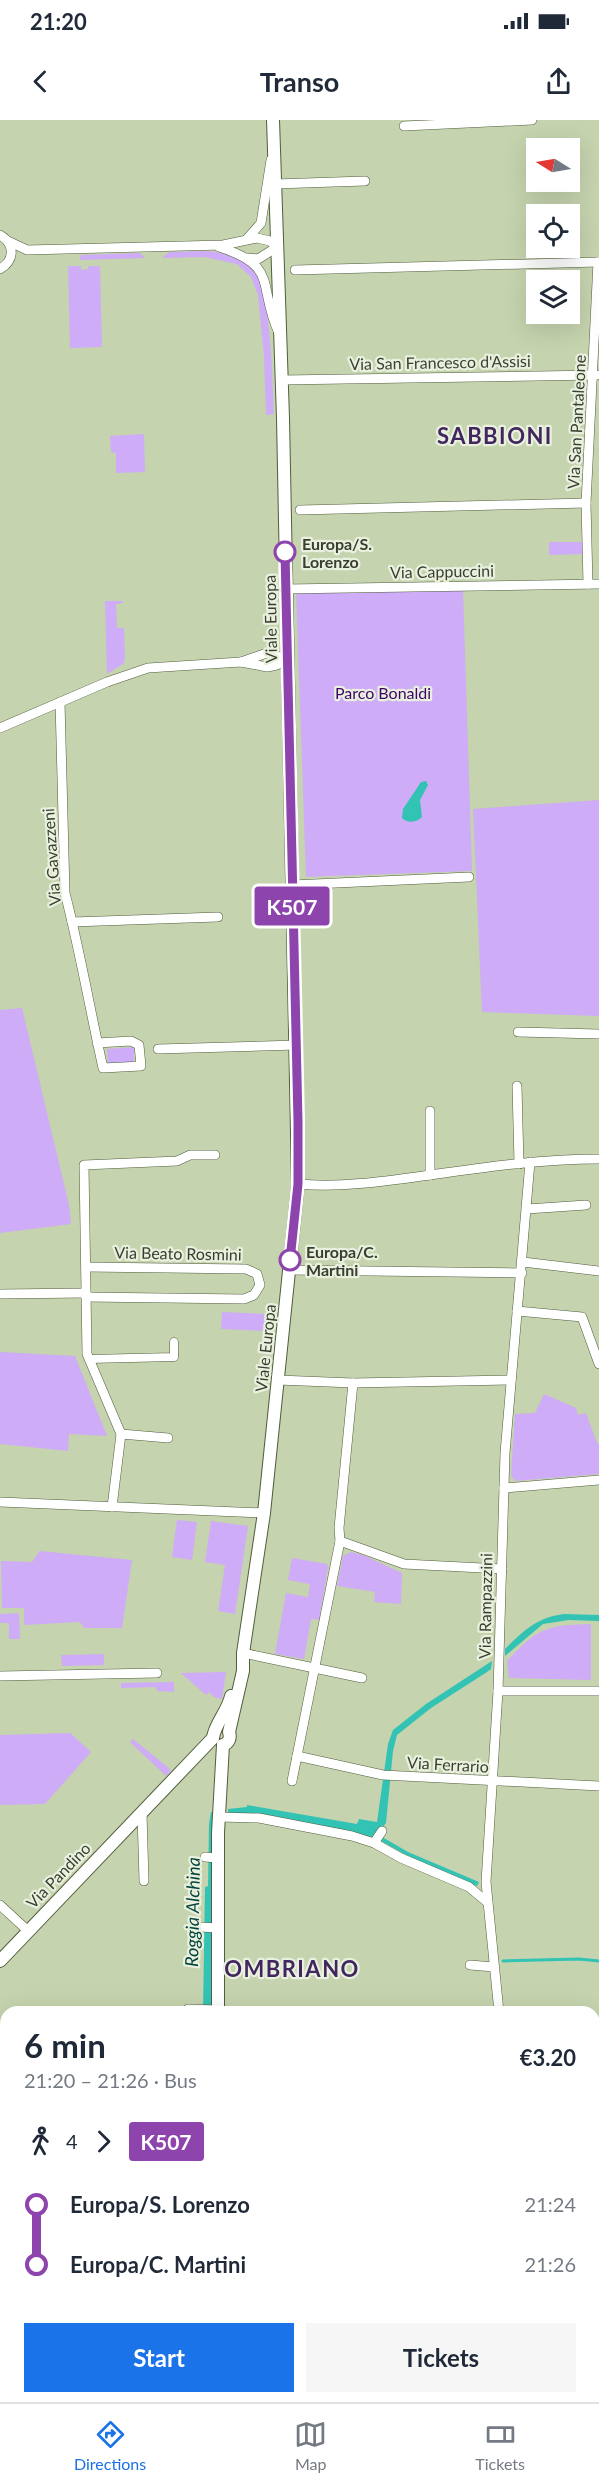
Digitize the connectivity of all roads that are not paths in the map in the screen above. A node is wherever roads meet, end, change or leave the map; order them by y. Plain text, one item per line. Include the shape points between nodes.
1 (273, 120) edge
2 (532, 120) edge
3 (404, 126) dead end
4 (273, 146) junction
5 (365, 181) dead end
6 (274, 184) junction
7 (4, 238) edge
8 (247, 239) junction
9 (210, 245) junction
10 (277, 248) junction
11 (27, 250) junction
12 (247, 258) junction
13 (9, 261) junction
14 (599, 261) edge
15 (0, 269) edge
16 (295, 270) dead end
17 (280, 336) junction
18 (596, 375) edge
19 (282, 380) junction
20 (595, 434) edge
21 (586, 503) junction
22 (300, 510) dead end
23 (599, 513) edge
24 (587, 514) junction
25 (588, 584) junction
26 (599, 584) edge
27 (286, 589) junction
28 (287, 659) junction
29 (60, 702) junction
30 (1, 726) edge
31 (469, 877) dead end
32 (292, 885) junction
33 (218, 917) dead end
34 (72, 922) junction
35 (518, 1032) dead end
36 (599, 1034) edge
37 (98, 1043) junction
38 (297, 1045) junction
39 (158, 1049) dead end
40 (517, 1086) dead end
41 (430, 1111) dead end
42 (215, 1155) dead end
43 (599, 1159) edge
44 (530, 1162) junction
45 (519, 1164) junction
46 (430, 1175) junction
47 (298, 1184) junction
48 (586, 1205) dead end
49 (527, 1209) junction
50 (523, 1262) junction
51 (86, 1267) junction
52 (289, 1270) junction
53 (599, 1270) edge
54 (522, 1273) junction
55 (0, 1294) edge
56 (86, 1295) junction
57 (517, 1311) junction
58 (174, 1342) dead end
59 (89, 1359) junction
60 (599, 1364) edge
61 (278, 1380) junction
62 (511, 1380) junction
63 (353, 1383) junction
64 (121, 1434) junction
65 (168, 1438) dead end
66 (599, 1480) edge
67 (504, 1488) junction
68 (0, 1502) edge
69 (112, 1507) junction
70 (264, 1513) junction
71 (340, 1540) junction
72 (502, 1569) junction
73 (243, 1653) junction
74 (315, 1668) junction
75 (157, 1673) dead end
76 (0, 1676) edge
77 (362, 1678) dead end
78 (498, 1691) junction
79 (599, 1691) edge
80 (220, 1736) junction
81 (297, 1756) junction
82 (292, 1781) dead end
83 (492, 1781) junction
84 (599, 1786) edge
85 (142, 1813) junction
86 (219, 1816) junction
87 (382, 1831) dead end
88 (374, 1843) junction
89 (413, 1852) dead end
90 (205, 1857) dead end
91 (218, 1858) junction
92 (409, 1862) junction
93 (144, 1881) dead end
94 (487, 1902) junction
95 (0, 1905) edge
96 (200, 1927) dead end
97 (218, 1928) junction
98 (27, 1930) junction
99 (0, 1961) edge
100 (470, 1965) dead end
101 (494, 1967) junction
102 (213, 2006) edge
103 (498, 2006) edge

1 - 4 street, Viale Europa
2 - 3 street
4 - 6 street, Viale Europa
4 - 8 street via 261,224
5 - 6 street
6 - 10 street, Viale Europa
7 - 11 street
7 - 13 street via 12,251
8 - 9 street
8 - 10 street via 263,238
9 - 11 street
9 - 12 street
10 - 12 street via 258,259
10 - 17 street, Viale Europa
11 - 13 street
12 - 17 street via 258,266 265,280 270,315
13 - 15 street
14 - 16 street
14 - 18 street, Via San Pantaleone
17 - 19 street, Viale Europa
18 - 19 street, Via San Francesco d'Assisi
18 - 20 street, Via San Pantaleone
19 - 27 street, Viale Europa
20 - 21 street, Via San Pantaleone
21 - 22 street
21 - 24 street, Via San Pantaleone
23 - 24 street
24 - 25 street, Via San Pantaleone
25 - 26 street, Via Cappuccini
25 - 27 street, Via Cappuccini
27 - 28 street, Viale Europa
28 - 29 street via 267,666 241,662 148,668
28 - 32 street, Viale Europa
29 - 30 street
29 - 34 street, Via Gavazzeni via 65,893
31 - 32 street
32 - 38 street, Viale Europa
33 - 34 street
34 - 37 street, Via Gavazzeni
35 - 36 street
37 - 37 street, Via Gavazzeni via 103,1068 141,1066 139,1045 131,1041
38 - 39 street
38 - 47 street, Viale Europa
40 - 45 street
41 - 46 street
42 - 51 street via 190,1155 177,1161 84,1165
43 - 44 street
44 - 45 street
44 - 49 street, Via Rampazzini
45 - 46 street
46 - 47 street via 373,1183
47 - 52 street, Viale Europa
48 - 49 street
49 - 50 street, Via Rampazzini
50 - 53 street
50 - 54 street, Via Rampazzini
51 - 56 street
51 - 56 street, Via Beato Rosmini via 246,1269 257,1274 260,1285 254,1295 244,1299
52 - 54 street
52 - 61 street, Viale Europa
54 - 57 street, Via Rampazzini
55 - 56 street
56 - 59 street
57 - 60 street via 582,1317
57 - 62 street, Via Rampazzini
58 - 59 street via 174,1357
59 - 64 street
61 - 63 street
61 - 70 street, Viale Europa
62 - 63 street
62 - 67 street, Via Rampazzini
63 - 71 street
64 - 65 street
64 - 69 street
66 - 67 street
67 - 72 street, Via Rampazzini
68 - 69 street
69 - 70 street
70 - 73 street, Viale Europa
71 - 72 street via 404,1564
71 - 74 street
72 - 78 street, Via Rampazzini
73 - 74 street
73 - 80 street, Viale Europa
74 - 77 street
74 - 81 street
75 - 76 street
78 - 79 street
78 - 83 street, Via Rampazzini
80 - 85 street, Via Pandino
80 - 86 street
81 - 82 street
81 - 83 street, Via Ferrario via 376,1774
83 - 84 street, Via Ferrario
83 - 94 street, Via Rampazzini
85 - 93 street
85 - 98 street, Via Pandino
86 - 88 street via 259,1818
86 - 91 street
87 - 88 street
88 - 92 street
89 - 92 street
90 - 91 street
91 - 97 street
92 - 94 street via 469,1887
94 - 101 street, Via Rampazzini
95 - 98 street
96 - 97 street
97 - 102 street
98 - 99 street, Via Pandino
100 - 101 street
101 - 103 street, Via Rampazzini

